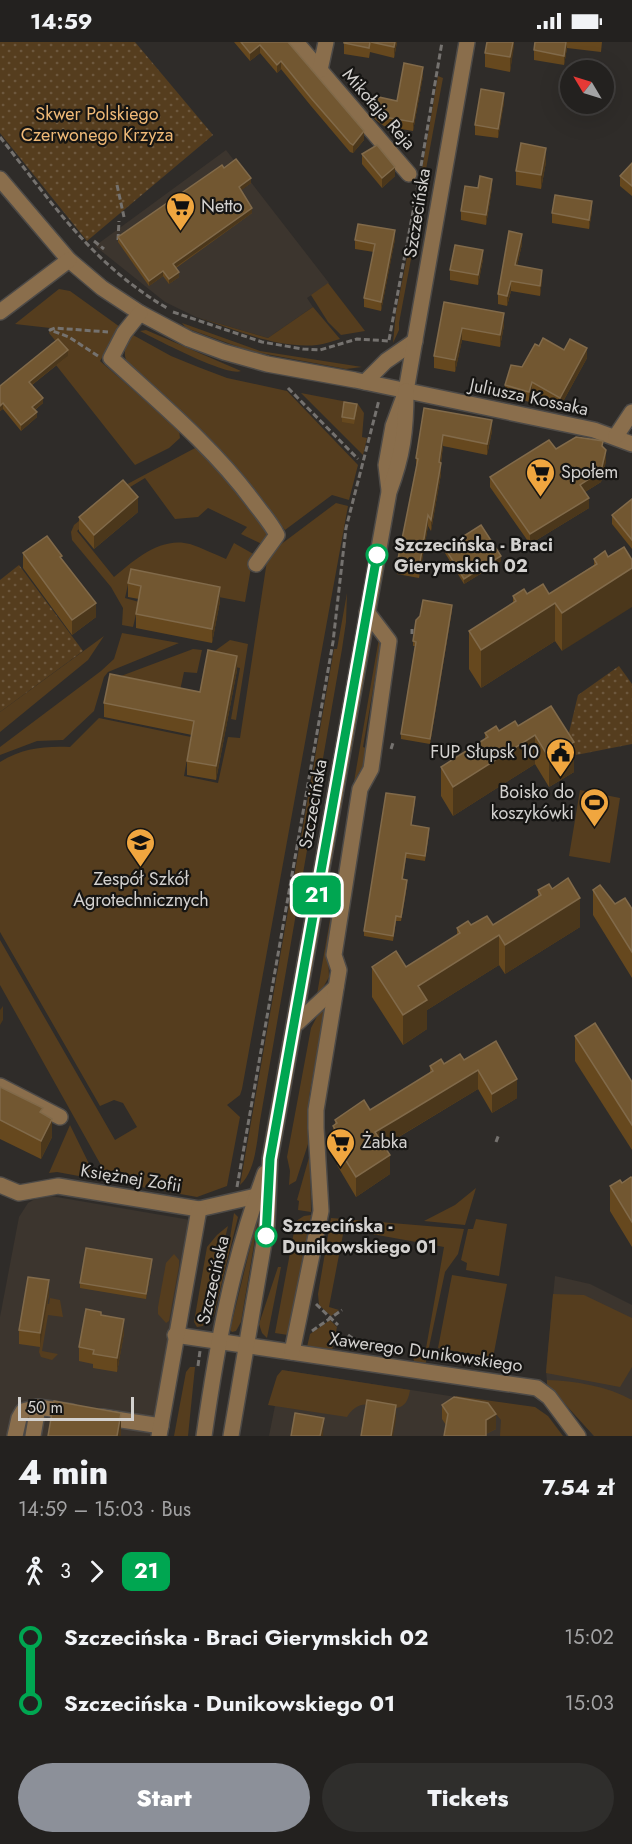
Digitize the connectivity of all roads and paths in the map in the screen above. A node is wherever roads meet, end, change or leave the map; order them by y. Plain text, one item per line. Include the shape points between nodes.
1 (296, 42) edge
2 (326, 42) edge
3 (442, 42) edge
4 (467, 42) edge
5 (320, 70) junction
6 (0, 137) edge
7 (409, 174) dead end
8 (0, 178) edge
9 (117, 185) dead end
10 (124, 217) dead end
11 (119, 221) dead end
12 (94, 241) dead end
13 (118, 242) edge
14 (104, 249) dead end
15 (69, 260) junction
16 (0, 312) edge
17 (140, 313) junction
18 (116, 333) dead end
19 (389, 341) junction
20 (415, 341) junction
21 (388, 350) dead end
22 (102, 358) dead end
23 (365, 382) junction
24 (288, 388) dead end
25 (406, 391) junction
26 (377, 410) dead end
27 (632, 412) edge
28 (616, 436) junction
29 (632, 444) edge
30 (358, 459) dead end
31 (256, 564) dead end
32 (367, 612) junction
33 (393, 743) dead end
34 (391, 749) dead end
35 (336, 987) junction
36 (294, 1026) junction
37 (0, 1086) edge
38 (60, 1117) dead end
39 (499, 1134) dead end
40 (496, 1142) dead end
41 (270, 1159) junction
42 (0, 1185) edge
43 (236, 1192) dead end
44 (256, 1196) junction
45 (199, 1209) junction
46 (313, 1301) dead end
47 (342, 1310) dead end
48 (330, 1318) junction
49 (338, 1325) dead end
50 (175, 1335) junction
51 (348, 1335) dead end
52 (306, 1336) dead end
53 (218, 1342) junction
54 (246, 1345) junction
55 (369, 1350) dead end
56 (292, 1352) junction
57 (38, 1407) junction
58 (160, 1431) edge
59 (15, 1436) edge
60 (33, 1436) edge
61 (204, 1436) edge
62 (231, 1436) edge
63 (578, 1436) edge

1 - 5 street, Mikołaja Reja
2 - 5 street
3 - 19 path
4 - 20 street, Szczecińska
5 - 7 street, Mikołaja Reja
6 - 19 path via 90,249 173,312 262,342 303,349 320,350 357,339
8 - 15 street, Juliusza Kossaka
9 - 10 path
11 - 13 path
12 - 14 path
15 - 16 street
15 - 17 street, Juliusza Kossaka
17 - 23 street, Juliusza Kossaka via 224,352
17 - 31 street via 111,358 202,443 266,518 277,535
18 - 22 path via 50,330 69,336
19 - 21 path
20 - 23 street
20 - 25 street, Szczecińska
23 - 25 street, Juliusza Kossaka
24 - 30 path
25 - 28 street, Juliusza Kossaka
25 - 32 street, Szczecińska via 404,445 389,492
26 - 43 path via 346,528 333,642
27 - 28 street
28 - 29 street, Juliusza Kossaka
32 - 35 street via 389,641 371,769 360,789 334,955 339,970
32 - 36 street, Szczecińska
33 - 34 path
35 - 36 street
35 - 56 street via 316,1118 320,1214
36 - 41 street, Szczecińska
37 - 38 street
39 - 40 path
41 - 44 street, Szczecińska
41 - 54 street, Szczecińska via 267,1225
42 - 45 street, Księżnej Zofii via 19,1193 58,1186
44 - 45 street, Księżnej Zofii
44 - 53 street, Szczecińska
45 - 50 street
46 - 48 path
47 - 48 path
48 - 49 path
48 - 52 path
50 - 53 street
50 - 58 street
51 - 55 path
53 - 54 street, Szczecińska
53 - 61 street, Szczecińska
54 - 56 street, Xawerego Dunikowskiego
54 - 62 street, Szczecińska
56 - 63 street, Xawerego Dunikowskiego via 537,1388 549,1396
57 - 58 street
57 - 59 street via 23,1411
57 - 60 street

